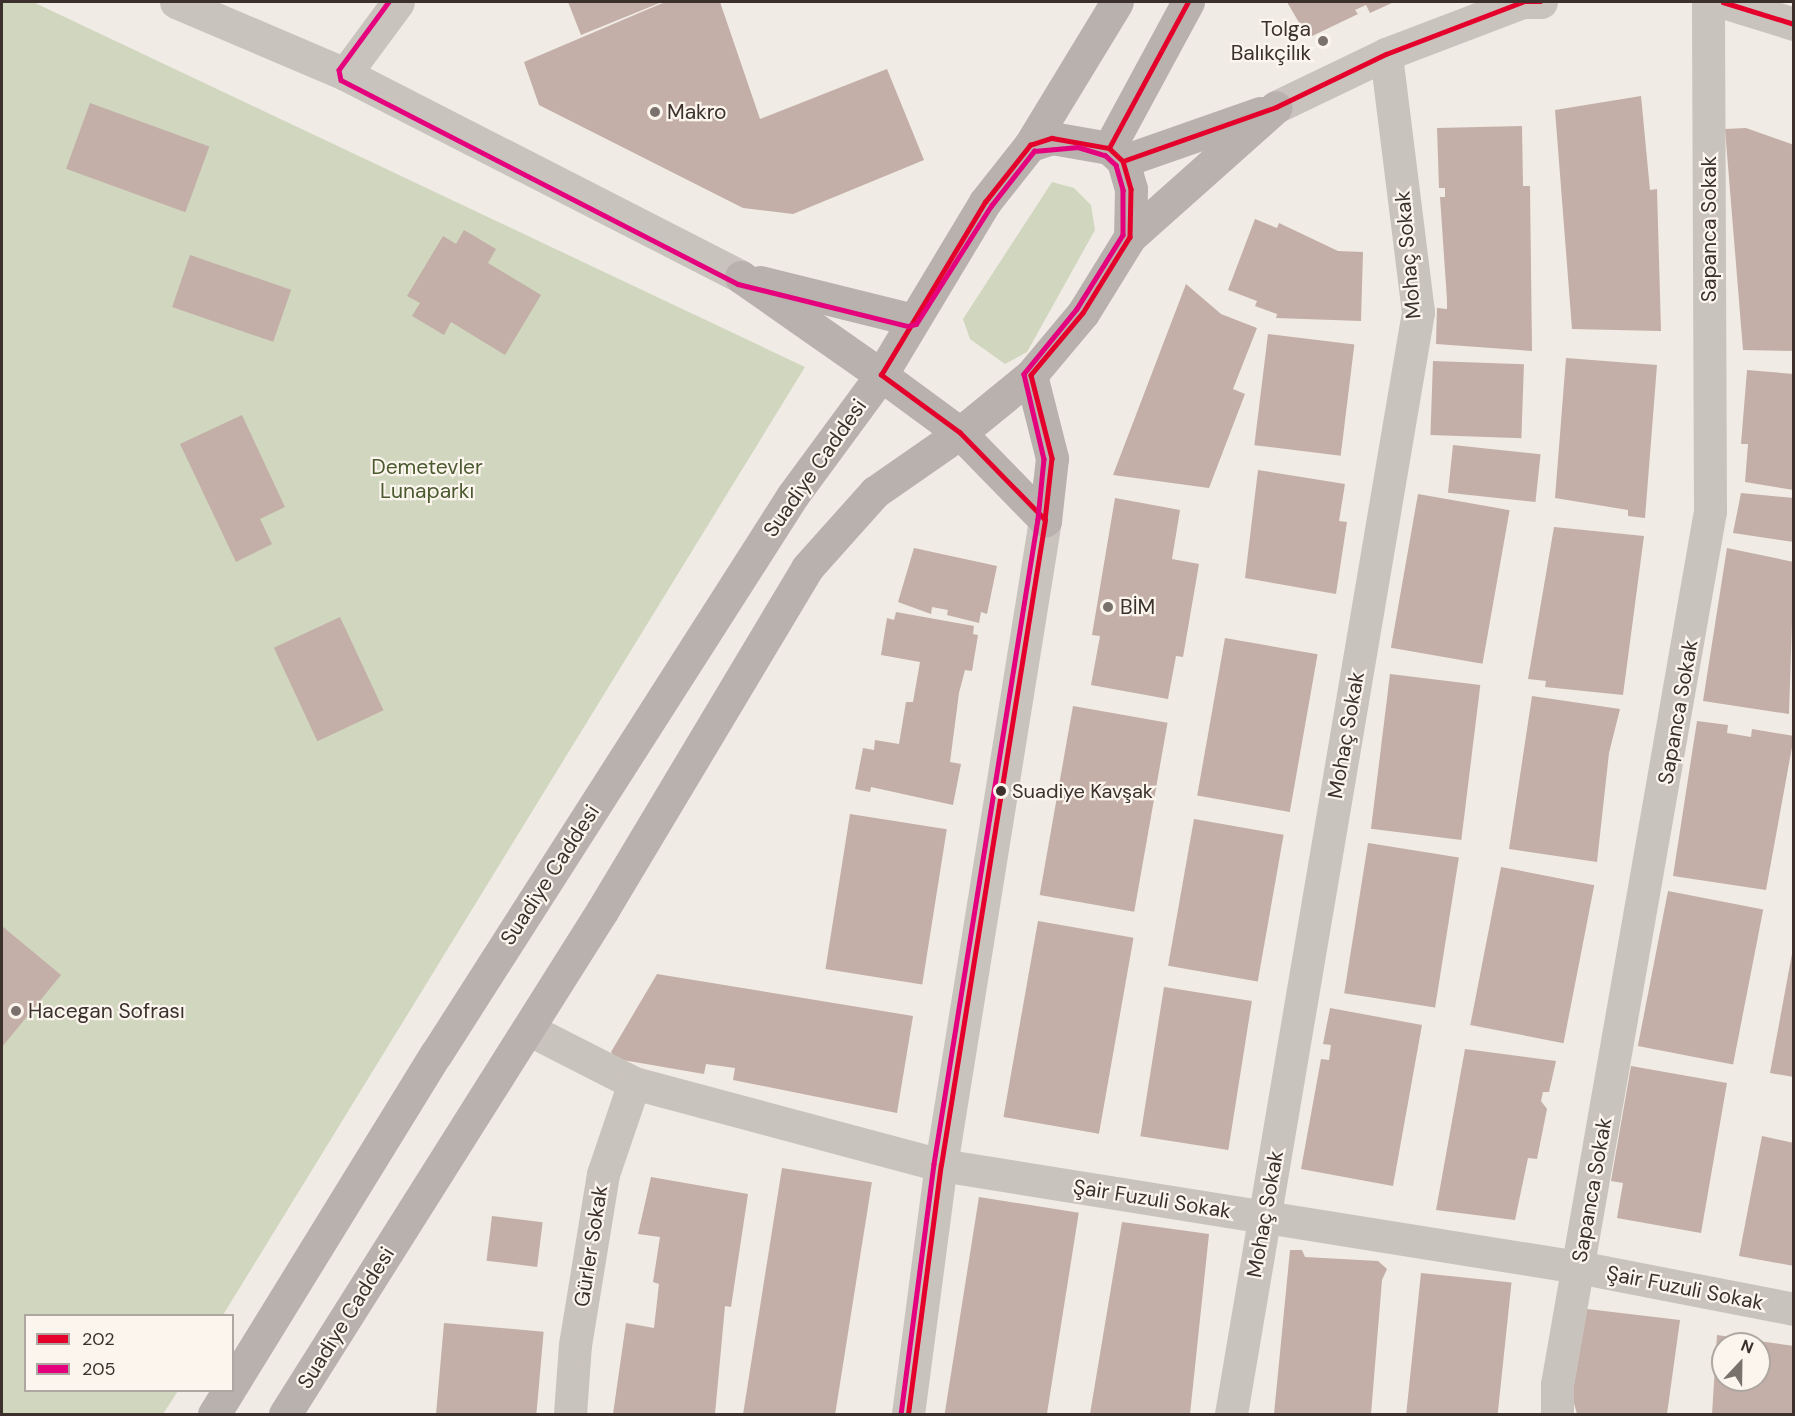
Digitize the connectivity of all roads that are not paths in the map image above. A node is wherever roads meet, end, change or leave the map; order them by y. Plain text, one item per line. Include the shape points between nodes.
1 (176, 2) edge
2 (398, 2) edge
3 (1117, 2) edge
4 (1188, 2) edge
5 (1541, 2) edge
6 (1708, 2) edge
7 (1723, 2) edge
8 (1794, 24) edge
9 (1386, 54) junction
10 (345, 74) junction
11 (1276, 107) junction
12 (1030, 145) junction
13 (1116, 154) junction
14 (1130, 237) junction
15 (741, 277) junction
16 (910, 320) junction
17 (881, 375) junction
18 (1031, 375) junction
19 (960, 433) junction
20 (1045, 520) junction
21 (528, 1029) junction
22 (634, 1083) junction
23 (941, 1165) junction
24 (1264, 1217) junction
25 (1578, 1267) junction
26 (1794, 1309) edge
27 (234, 1382) edge
28 (228, 1392) edge
29 (214, 1414) edge
30 (285, 1414) edge
31 (570, 1414) edge
32 (908, 1414) edge
33 (1231, 1414) edge
34 (1557, 1414) edge

1 - 10 street
2 - 10 street
3 - 12 main road, Suadiye Caddesi
4 - 13 main road
5 - 9 street via 1522,2
6 - 25 street, Sapanca Sokak via 1710,511
7 - 8 street
9 - 11 street
9 - 24 street, Mohaç Sokak via 1418,312
10 - 15 street
11 - 13 main road
11 - 14 main road
12 - 13 main road via 1052,138
12 - 16 main road, Suadiye Caddesi via 985,202
13 - 14 main road via 1131,189
14 - 18 main road, Suadiye Caddesi via 1083,314
15 - 16 main road
15 - 17 main road
16 - 17 main road, Suadiye Caddesi
17 - 19 main road
17 - 27 main road, Suadiye Caddesi via 786,505 442,1044
18 - 19 main road, Suadiye Caddesi
18 - 20 main road via 1052,458
19 - 20 main road
19 - 21 main road, Suadiye Caddesi via 875,492 807,568
20 - 23 street
21 - 22 street, Şair Fuzuli Sokak
21 - 30 main road, Suadiye Caddesi
22 - 23 street, Şair Fuzuli Sokak
22 - 31 street, Gürler Sokak via 603,1174 575,1345
23 - 24 street, Şair Fuzuli Sokak
23 - 32 street
24 - 25 street, Şair Fuzuli Sokak
24 - 33 street, Mohaç Sokak
25 - 26 street, Şair Fuzuli Sokak
25 - 34 street, Sapanca Sokak via 1557,1383
28 - 29 main road

